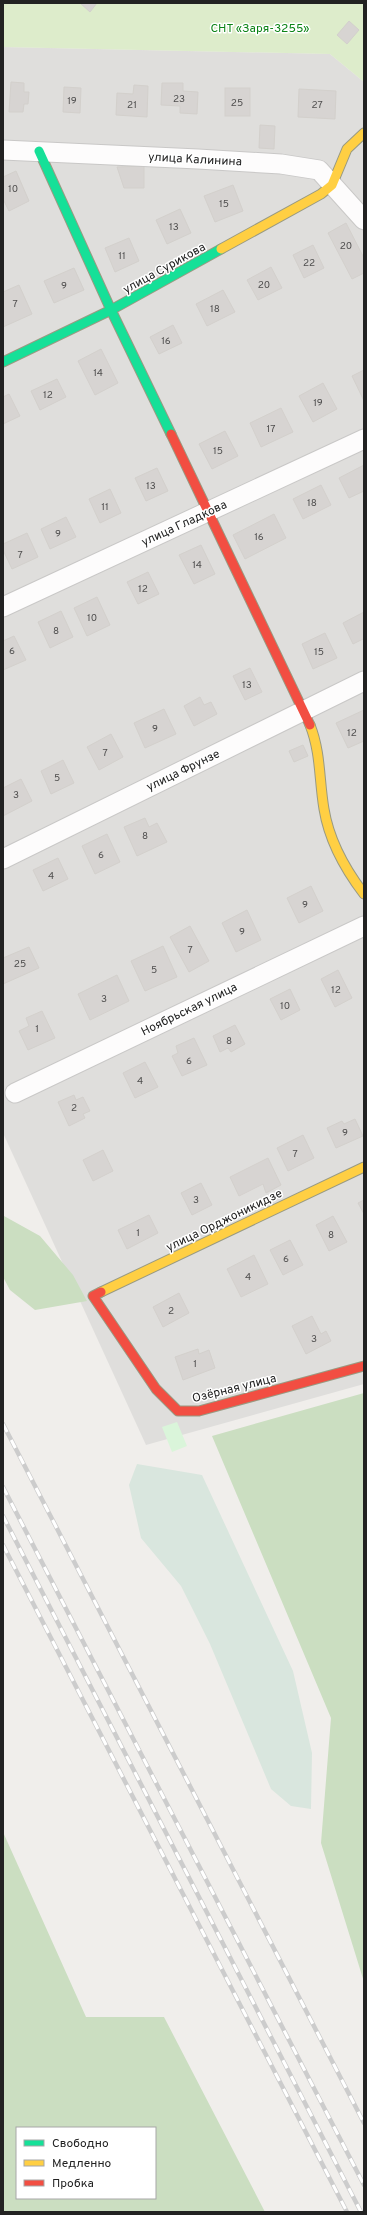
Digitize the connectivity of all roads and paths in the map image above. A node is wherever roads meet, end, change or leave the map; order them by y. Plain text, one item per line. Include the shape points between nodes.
1 (364, 133) edge
2 (3, 150) edge
3 (39, 151) junction
4 (332, 185) junction
5 (364, 220) edge
6 (111, 310) junction
7 (3, 362) edge
8 (364, 439) edge
9 (208, 512) junction
10 (3, 608) edge
11 (364, 681) edge
12 (304, 710) junction
13 (3, 859) edge
14 (364, 894) edge
15 (364, 926) edge
16 (15, 1093) dead end
17 (364, 1167) edge
18 (94, 1296) joint
19 (364, 1366) edge

1 - 4 street via 347,149
2 - 3 street, улица Калинина
3 - 4 street, улица Калинина via 281,164 319,170
3 - 6 street
4 - 5 street, улица Калинина
4 - 6 street, улица Сурикова via 321,194
6 - 7 street, улица Сурикова
6 - 9 street
8 - 9 street, улица Гладкова
9 - 10 street, улица Гладкова
9 - 12 street
11 - 12 street, улица Фрунзе
12 - 13 street, улица Фрунзе
12 - 14 street via 318,748 322,799 333,838 342,862
15 - 16 street, Ноябрьская улица
17 - 18 street, улица Орджоникидзе
18 - 19 street, Озёрная улица via 156,1389 178,1411 199,1411

